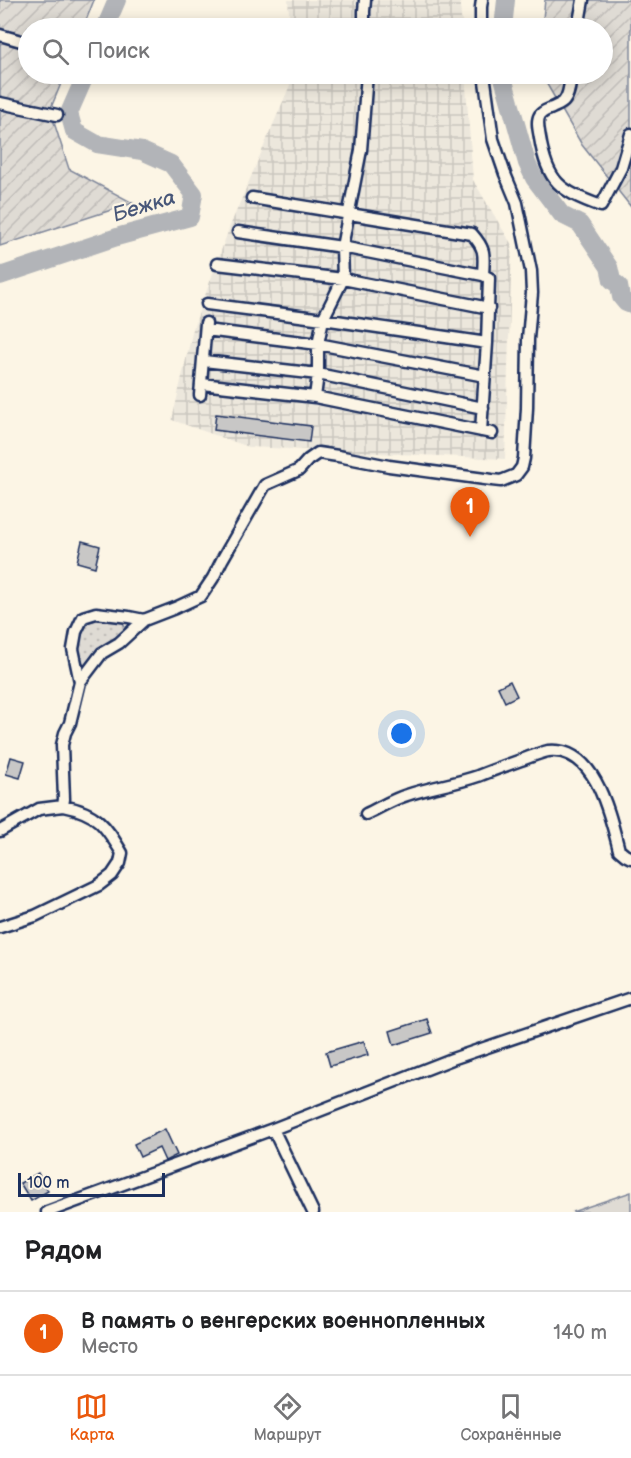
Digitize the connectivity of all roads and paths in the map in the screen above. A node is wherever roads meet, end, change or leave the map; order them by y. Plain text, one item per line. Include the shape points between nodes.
1 (365, 0) edge
2 (482, 0) edge
3 (583, 0) edge
4 (364, 18) edge
5 (481, 18) edge
6 (580, 18) edge
7 (0, 35) edge
8 (18, 40) edge
9 (367, 84) edge
10 (485, 84) edge
11 (570, 84) edge
12 (0, 104) edge
13 (57, 115) dead end
14 (631, 134) edge
15 (252, 198) dead end
16 (348, 214) junction
17 (238, 232) dead end
18 (342, 247) junction
19 (217, 264) dead end
20 (483, 275) junction
21 (343, 279) junction
22 (207, 304) dead end
23 (489, 308) junction
24 (323, 319) junction
25 (487, 343) junction
26 (318, 344) junction
27 (204, 361) junction
28 (318, 374) junction
29 (485, 376) junction
30 (315, 397) junction
31 (483, 408) junction
32 (144, 620) junction
33 (80, 682) junction
34 (63, 806) junction
35 (366, 814) dead end
36 (0, 831) edge
37 (631, 858) edge
38 (0, 927) edge
39 (631, 998) edge
40 (273, 1128) junction
41 (47, 1212) edge
42 (313, 1212) edge

1 - 4 street
2 - 5 street
3 - 6 street
7 - 8 street
9 - 16 street
10 - 32 street via 493,139 518,203 531,271 522,467 516,475 501,481 318,453 299,470 265,485 201,596
11 - 14 street via 564,101 538,117 543,158 557,183 571,194 601,206 621,168
12 - 13 street
15 - 16 street
16 - 18 street
16 - 20 street via 472,234 484,255
17 - 18 street
18 - 20 street
18 - 21 street
19 - 21 street
20 - 23 street via 489,278
21 - 23 street
21 - 24 street
22 - 24 street
23 - 25 street
24 - 25 street
24 - 26 street
25 - 29 street
26 - 27 street via 206,326
26 - 28 street
26 - 29 street
27 - 28 street
27 - 30 street via 201,389
28 - 30 street
28 - 31 street
29 - 31 street
30 - 31 street via 486,432
32 - 33 street via 102,653
32 - 33 street via 96,614 83,617 74,649
33 - 34 street via 62,745
34 - 36 street via 39,809
34 - 38 street via 79,809 108,829 122,854 120,863 99,885 36,916
35 - 37 street via 406,795 475,777 537,754 562,752 581,763 599,786 619,850
39 - 40 street via 452,1059
40 - 41 street
40 - 42 street

